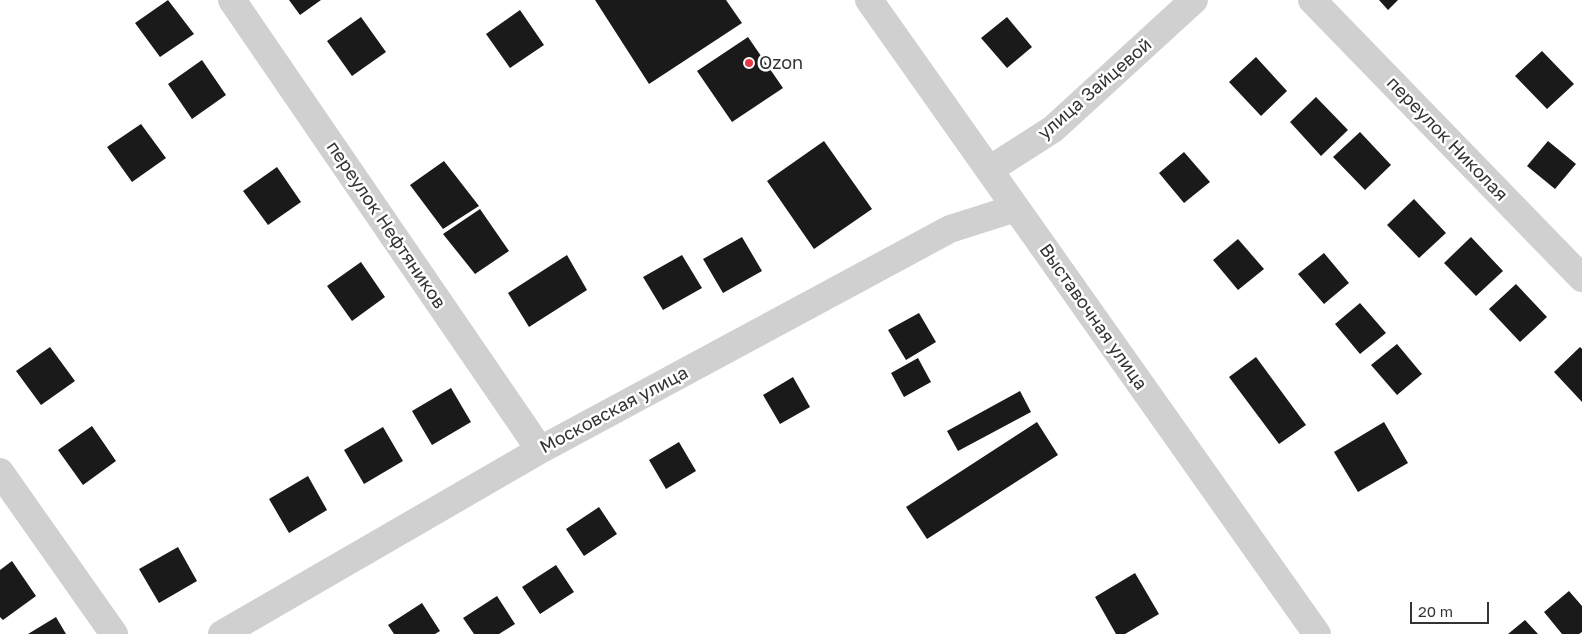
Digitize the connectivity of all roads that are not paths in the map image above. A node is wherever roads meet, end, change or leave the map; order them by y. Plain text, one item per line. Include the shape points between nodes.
1 (232, 0) edge
2 (869, 0) edge
3 (1194, 0) edge
4 (1312, 0) edge
5 (989, 170) junction
6 (1016, 208) junction
7 (1582, 278) edge
8 (540, 450) junction
9 (0, 472) edge
10 (114, 634) edge
11 (222, 634) edge
12 (1317, 634) edge

1 - 8 street, переулок Нефтяников
2 - 5 street, Выставочная улица
3 - 5 street, улица Зайцевой via 1053,130
4 - 7 street, переулок Николая
5 - 6 street, Выставочная улица
6 - 8 street, Московская улица via 950,229
6 - 12 street, Выставочная улица
8 - 11 street, Московская улица
9 - 10 street

